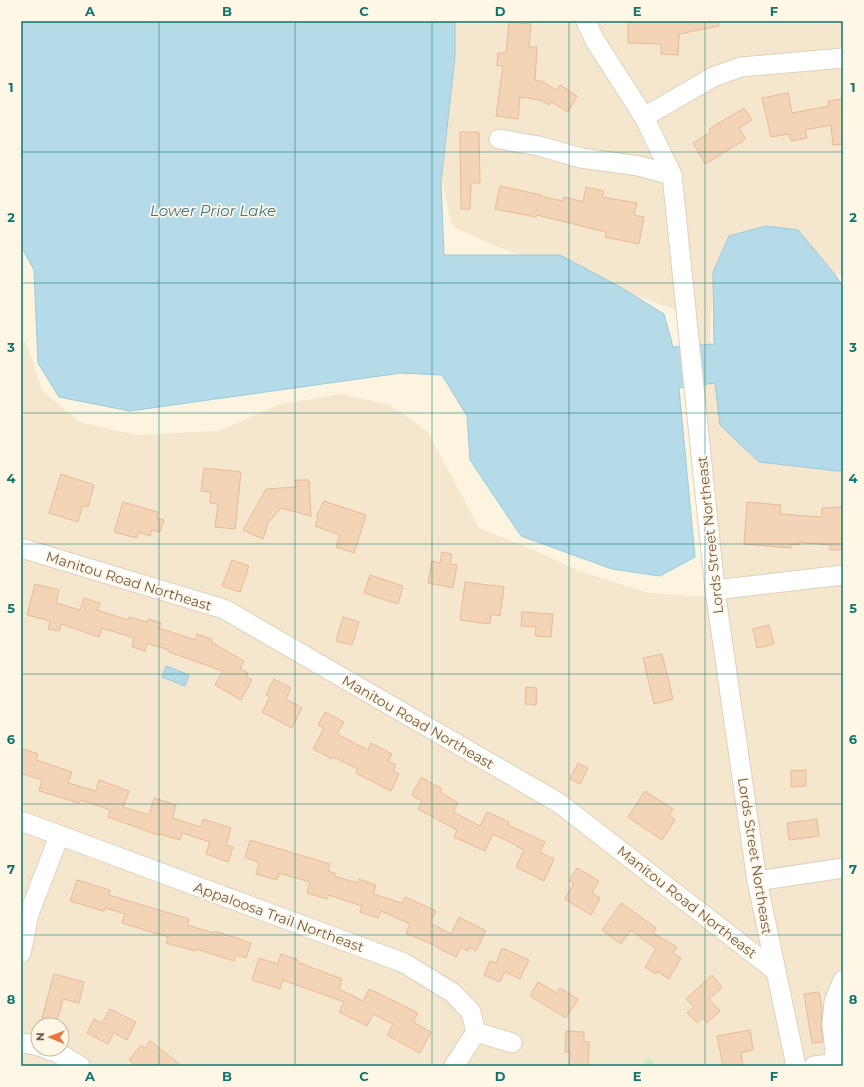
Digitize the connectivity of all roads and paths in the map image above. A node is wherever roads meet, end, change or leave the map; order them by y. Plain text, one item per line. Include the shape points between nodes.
1 (586, 21) edge
2 (843, 58) edge
3 (644, 117) junction
4 (499, 140) dead end
5 (672, 175) junction
6 (21, 548) edge
7 (843, 575) edge
8 (715, 590) junction
9 (21, 821) edge
10 (59, 836) junction
11 (843, 868) edge
12 (757, 881) junction
13 (21, 953) edge
14 (776, 971) junction
15 (843, 980) edge
16 (476, 1032) junction
17 (512, 1043) dead end
18 (65, 1057) edge
19 (839, 1063) edge
20 (80, 1066) edge
21 (454, 1066) edge
22 (796, 1066) edge
23 (814, 1066) edge

1 - 3 street, Lords Street Northeast via 594,39
2 - 3 street via 741,66 713,78
3 - 5 street, Lords Street Northeast
4 - 5 street via 539,146 581,158 639,166
5 - 8 street, Lords Street Northeast
6 - 14 street, Manitou Road Northeast via 224,609 559,803
7 - 8 street
8 - 12 street, Lords Street Northeast
9 - 10 street, Appaloosa Trail Northeast
10 - 13 street via 29,914
10 - 16 street, Appaloosa Trail Northeast via 404,963 453,993 471,1012
11 - 12 street
12 - 14 street, Lords Street Northeast
14 - 22 street, Lords Street Northeast
15 - 19 street via 834,1002 832,1017
16 - 17 street
16 - 21 street
18 - 20 street
19 - 23 street

